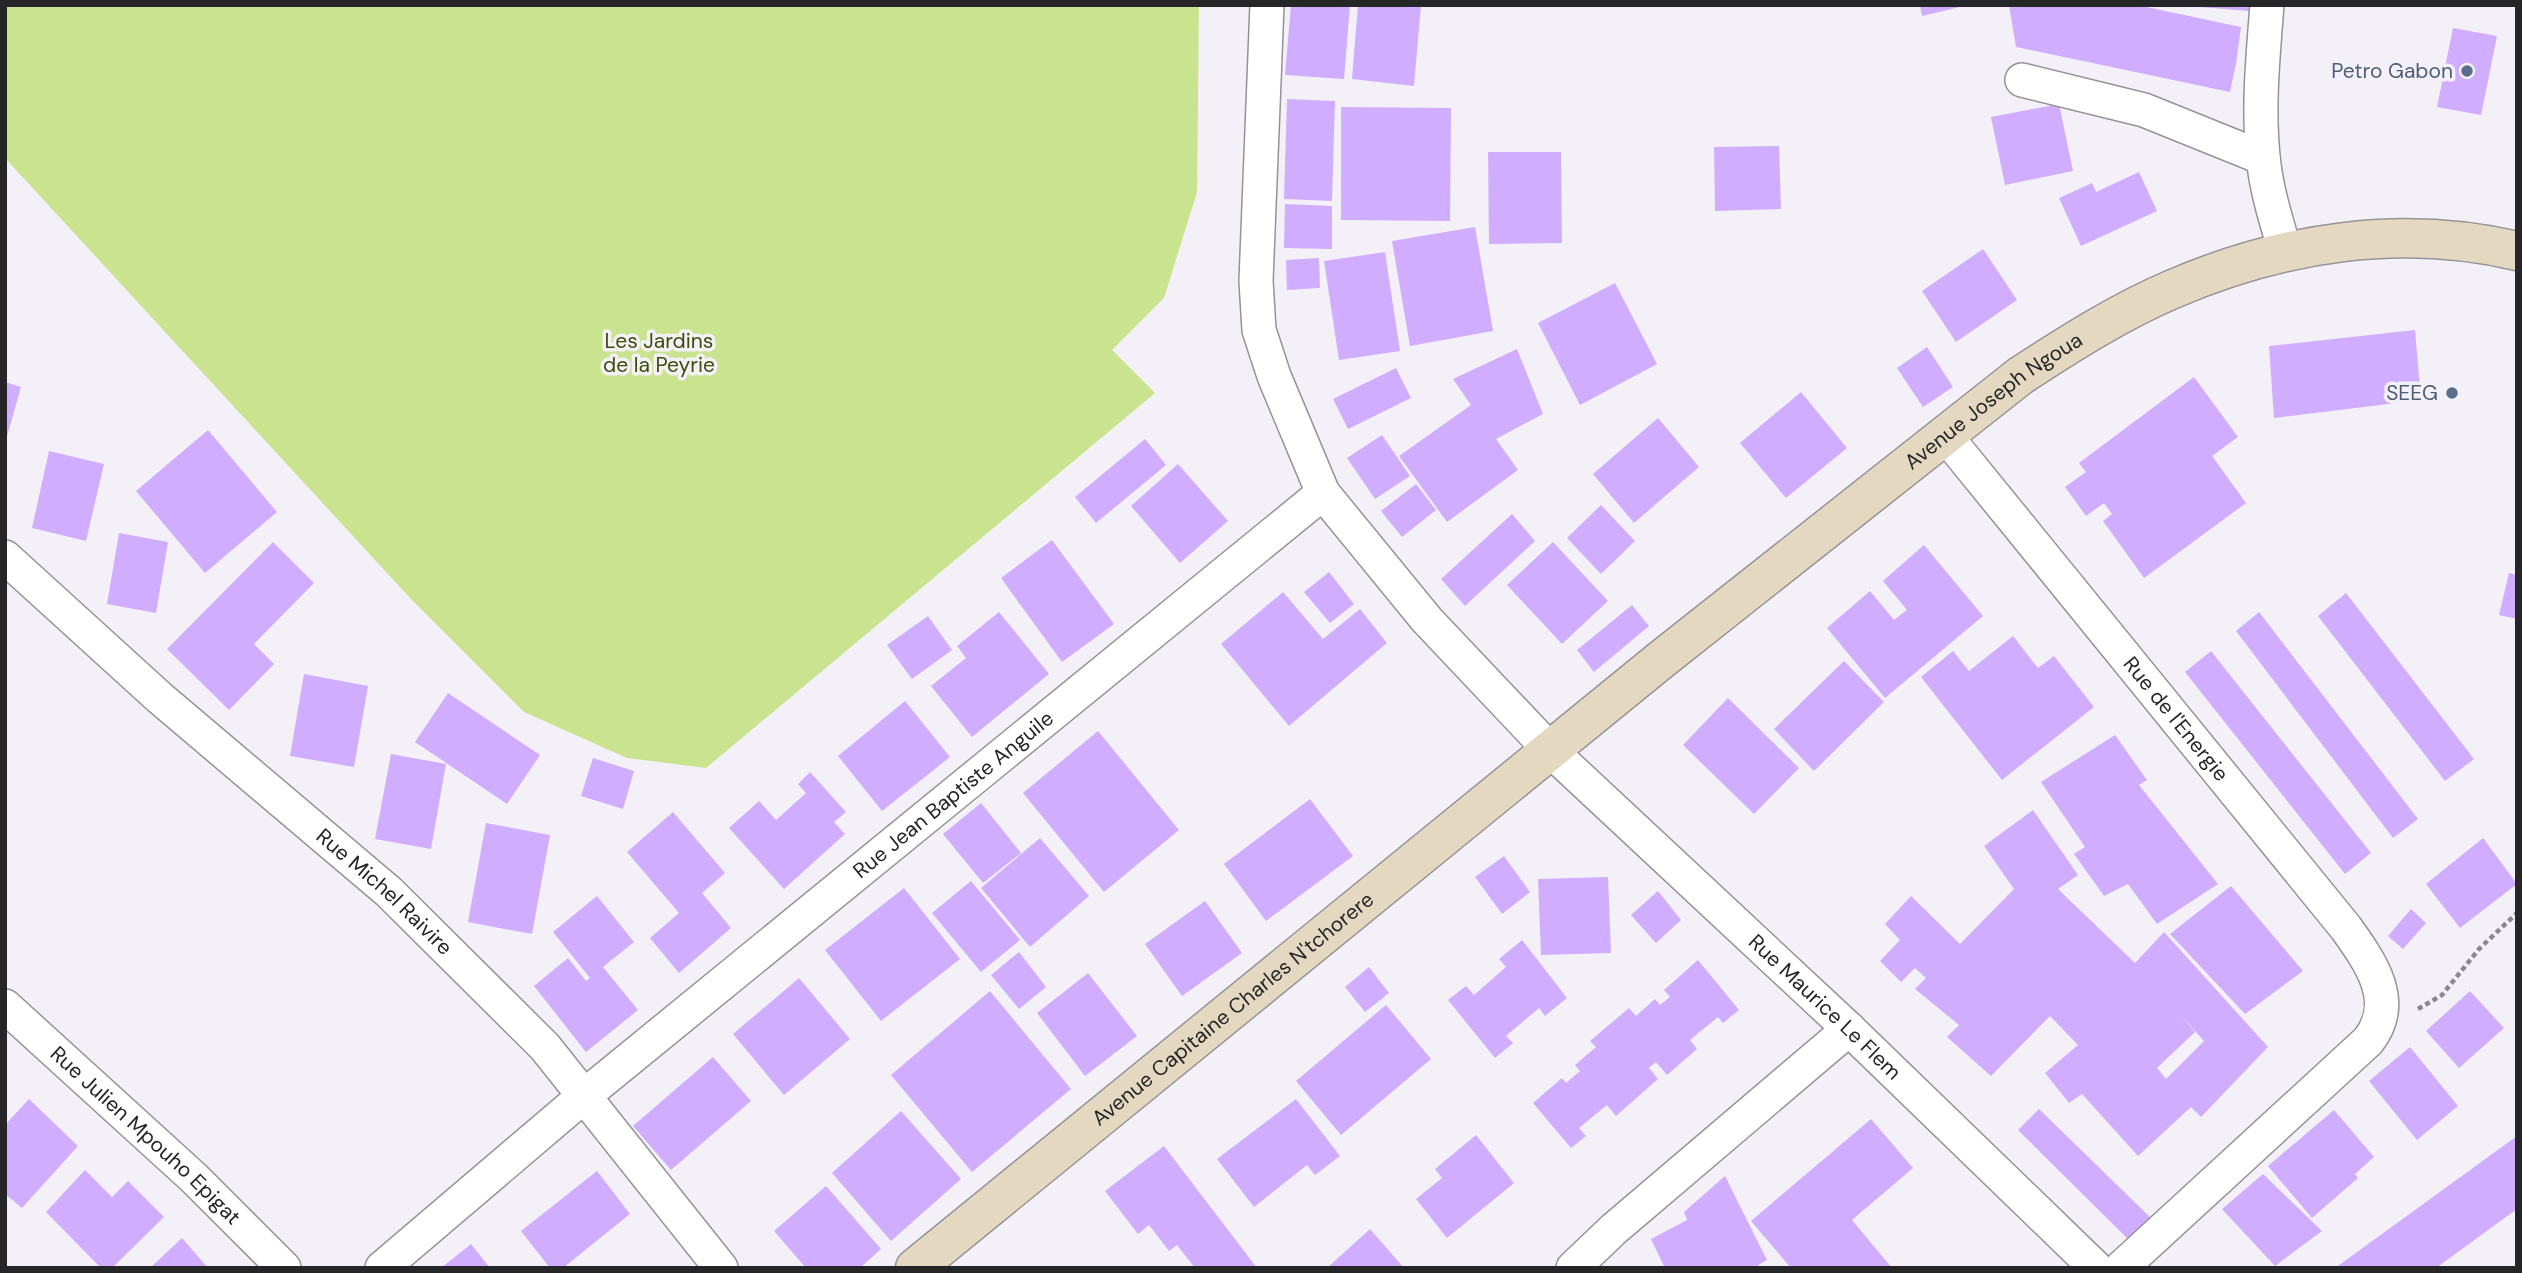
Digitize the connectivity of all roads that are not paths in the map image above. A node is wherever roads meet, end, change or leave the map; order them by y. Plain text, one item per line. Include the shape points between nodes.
1 (1267, 5) edge
2 (2267, 5) edge
3 (2022, 80) dead end
4 (2263, 158) junction
5 (2285, 251) junction
6 (2517, 251) edge
7 (1945, 435) junction
8 (1323, 493) junction
9 (5, 557) edge
10 (1550, 750) junction
11 (5, 1006) edge
12 (1849, 1029) junction
13 (584, 1096) junction
14 (1605, 1255) edge
15 (284, 1268) edge
16 (382, 1268) edge
17 (720, 1268) edge
18 (915, 1268) edge
19 (1573, 1268) edge
20 (2096, 1268) edge
21 (2120, 1268) edge

1 - 8 street, Rue Maurice Le Flem via 1256,281 1259,330 1273,376
2 - 4 street via 2260,100
3 - 4 street via 2144,110
4 - 5 street
5 - 6 main road, Avenue Joseph Ngoua via 2387,238 2427,238
5 - 7 main road, Avenue Joseph Ngoua via 2173,289 2116,317 2020,376
7 - 10 main road, Avenue Joseph Ngoua
7 - 21 street, Rue de l'Energie via 2346,928 2381,990 2383,1015 2368,1041
8 - 10 street, Rue Maurice Le Flem via 1427,620
8 - 13 street, Rue Jean Baptiste Anguile
9 - 13 street, Rue Michel Raivire via 160,698 389,892 545,1047
10 - 12 street, Rue Maurice Le Flem
10 - 18 main road, Avenue Capitaine Charles N'tchorere
11 - 15 street, Rue Julien Mpouho Epigat via 194,1178
12 - 14 street
12 - 20 street, Rue Maurice Le Flem
13 - 16 street, Rue Jean Baptiste Anguile
13 - 17 street, Rue Michel Raivire
14 - 19 street

